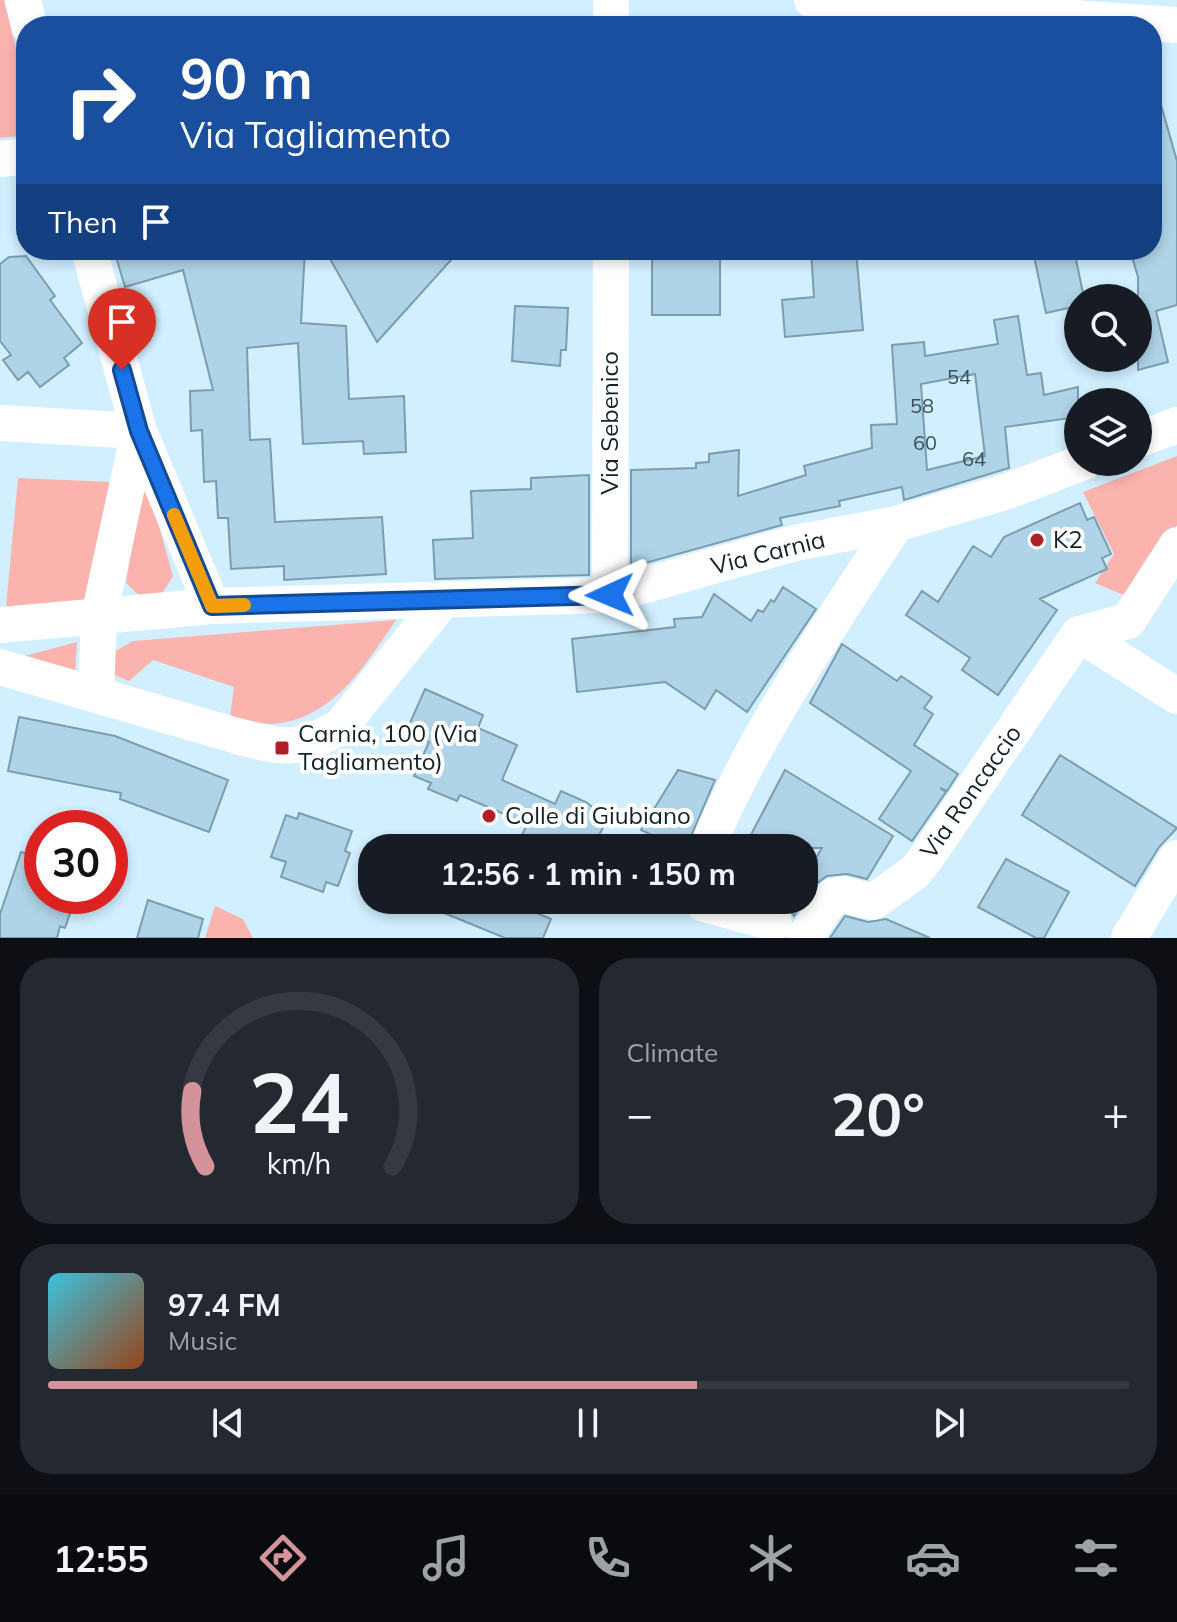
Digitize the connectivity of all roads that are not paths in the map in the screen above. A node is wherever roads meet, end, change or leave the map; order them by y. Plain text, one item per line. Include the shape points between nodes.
1 (812, 0) edge
2 (1046, 16) edge
3 (92, 260) edge
4 (611, 260) edge
5 (0, 423) edge
6 (1177, 425) edge
7 (139, 431) junction
8 (1152, 435) edge
9 (1064, 470) edge
10 (896, 524) junction
11 (1177, 545) edge
12 (610, 595) junction
13 (444, 599) junction
14 (212, 606) junction
15 (99, 616) junction
16 (0, 625) edge
17 (1079, 634) junction
18 (0, 667) edge
19 (96, 694) junction
20 (1177, 696) edge
21 (713, 834) edge
22 (1177, 858) edge
23 (737, 914) edge
24 (790, 930) edge
25 (1129, 938) edge

1 - 2 street
3 - 7 street
4 - 12 street, Via Sebenico
5 - 7 street
6 - 8 street
7 - 14 street
7 - 15 street
9 - 10 street, Via Carnia
10 - 12 street, Via Carnia via 795,543
10 - 21 street via 770,719
11 - 17 street via 1128,621
12 - 13 street, Via Carnia
13 - 14 street, Via Carnia
13 - 19 street via 341,726 298,746 282,748
14 - 15 street, Via Carnia
15 - 16 street, Via Carnia
15 - 19 street
17 - 20 street
17 - 24 street, Via Roncaccio via 915,872 873,902 833,896
18 - 19 street
22 - 25 street
23 - 24 street, Via Roncaccio

